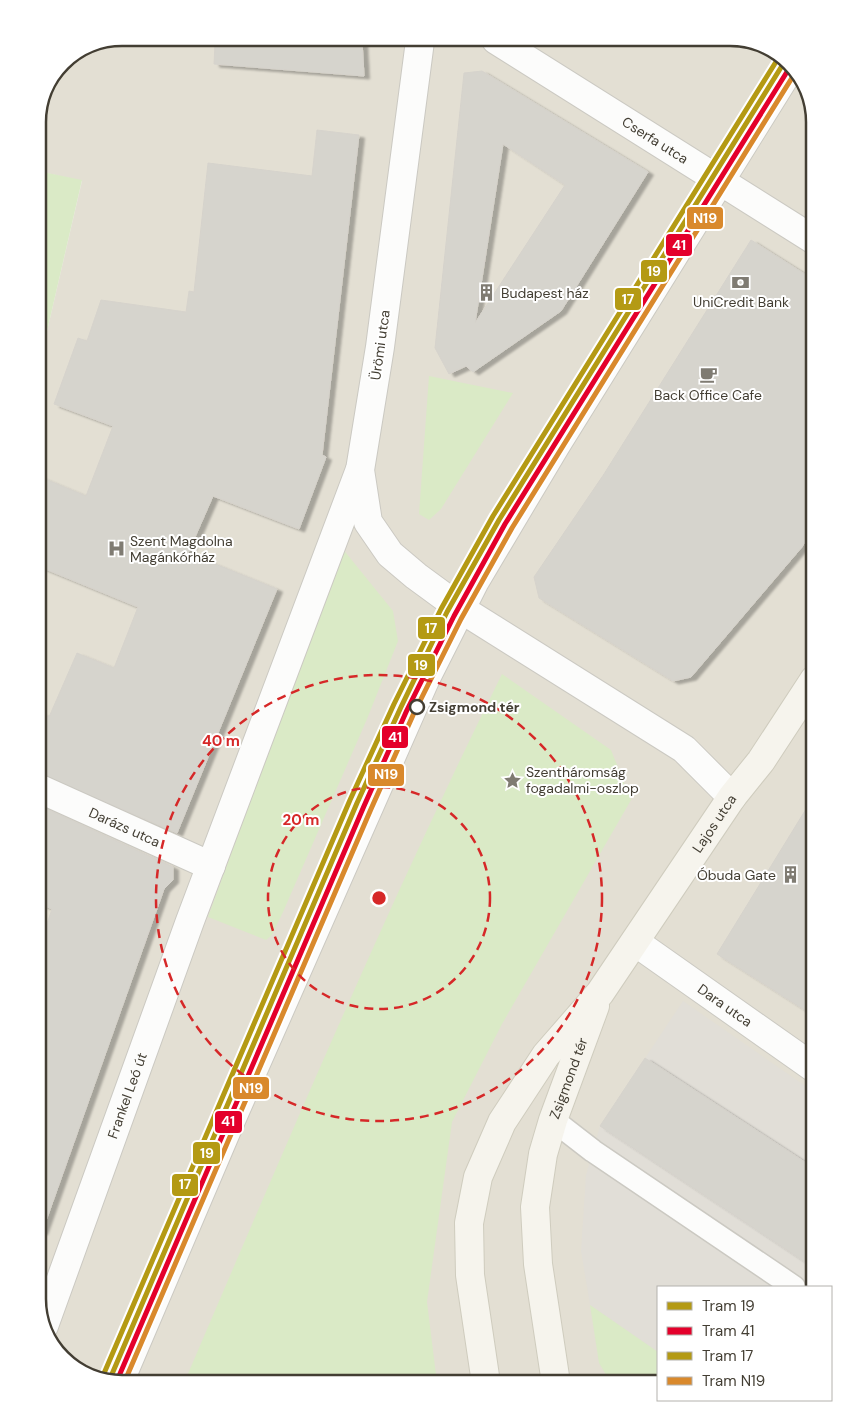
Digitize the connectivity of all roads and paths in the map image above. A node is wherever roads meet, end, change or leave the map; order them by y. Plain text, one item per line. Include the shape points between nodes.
1 (419, 46) edge
2 (506, 46) edge
3 (787, 72) edge
4 (720, 181) junction
5 (806, 235) edge
6 (360, 470) junction
7 (461, 609) junction
8 (806, 692) edge
9 (46, 792) edge
10 (732, 797) junction
11 (211, 866) junction
12 (635, 942) junction
13 (600, 993) junction
14 (806, 1062) edge
15 (553, 1120) junction
16 (793, 1286) edge
17 (48, 1315) edge
18 (122, 1375) edge
19 (485, 1375) edge
20 (555, 1375) edge

1 - 6 street, Ürömi utca via 380,347
2 - 4 street, Cserfa utca
3 - 4 street
4 - 5 street, Cserfa utca
4 - 7 street via 556,445
6 - 7 street, Ürömi utca via 368,522 390,554
6 - 11 street
7 - 10 street via 684,749
7 - 18 street via 425,680
8 - 10 main road, Lajos utca via 761,761
9 - 11 street, Darázs utca
10 - 12 main road, Lajos utca
11 - 17 street, Frankel Leó út
12 - 13 main road, Lajos utca
12 - 14 street, Dara utca
13 - 15 main road, Zsigmond tér
13 - 19 main road, Zsigmond tér via 546,1054 502,1122 478,1177 469,1223 470,1275
15 - 16 lane via 593,1151
15 - 20 main road, Zsigmond tér via 543,1154 535,1207 538,1264

